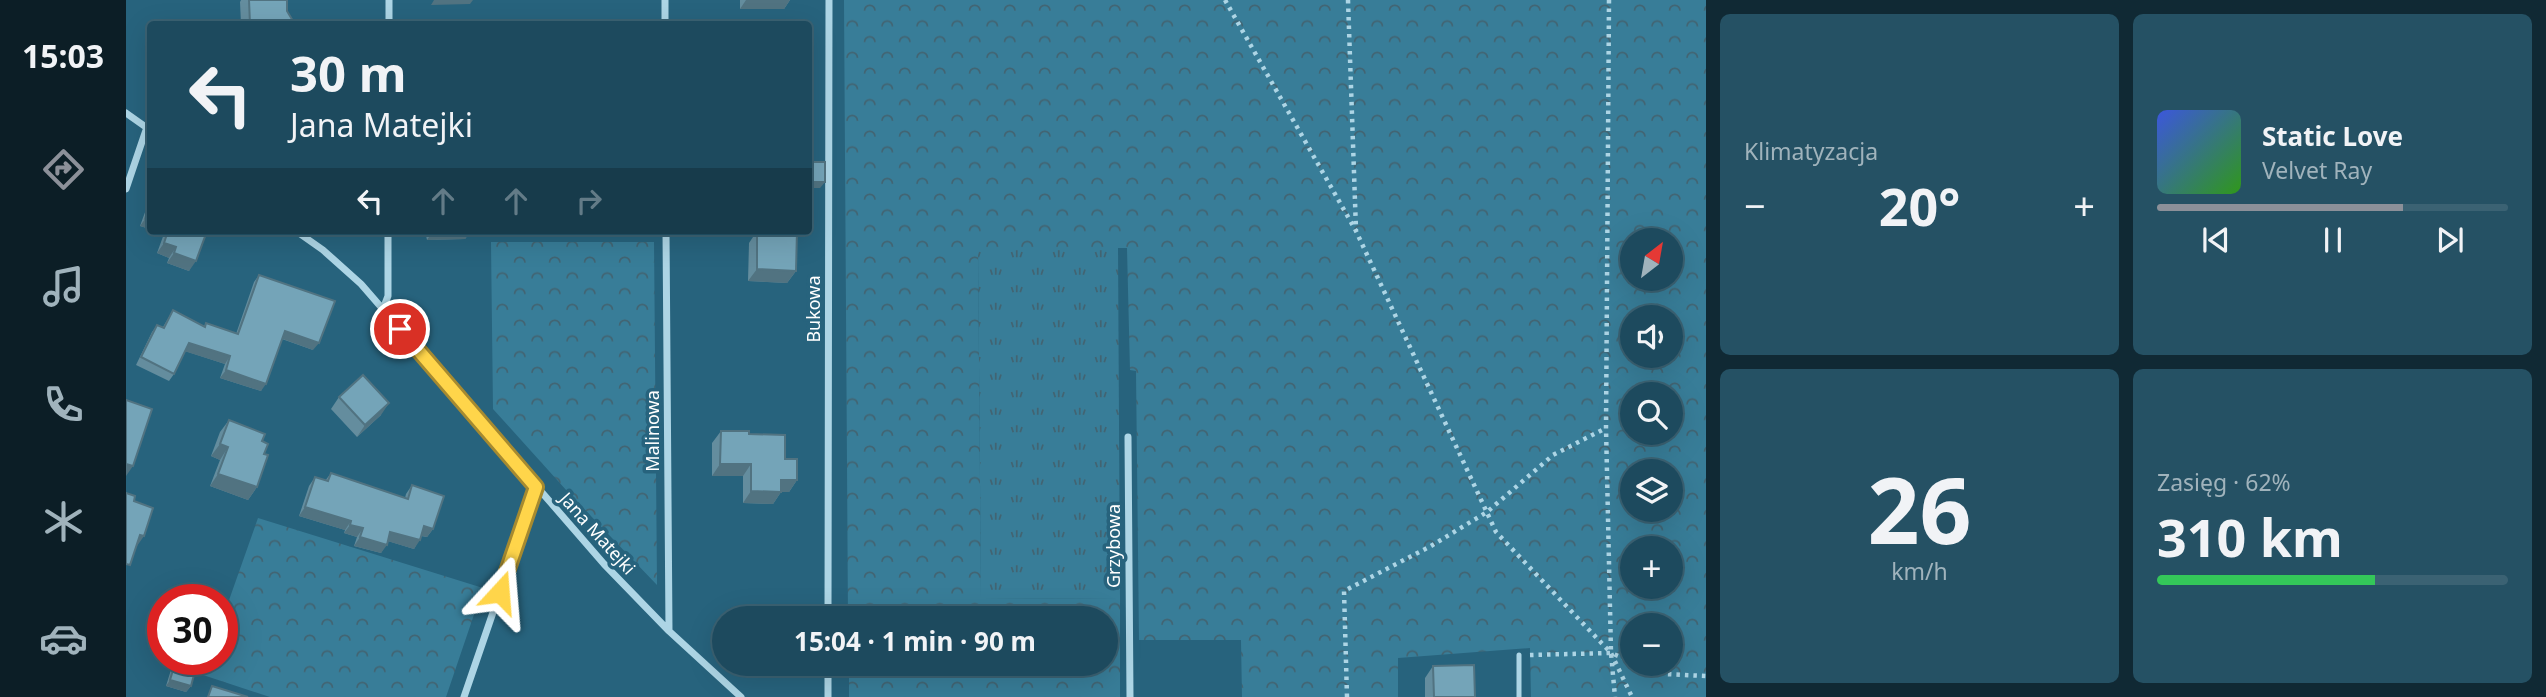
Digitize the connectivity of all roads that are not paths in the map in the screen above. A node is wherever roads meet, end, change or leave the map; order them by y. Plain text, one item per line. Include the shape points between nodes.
1 (389, 0) edge
2 (665, 0) edge
3 (829, 0) edge
4 (389, 21) edge
5 (665, 21) edge
6 (126, 113) edge
7 (147, 128) edge
8 (147, 134) edge
9 (126, 189) edge
10 (302, 235) edge
11 (388, 235) edge
12 (666, 235) edge
13 (383, 309) junction
14 (1128, 438) dead end
15 (536, 487) junction
16 (828, 606) edge
17 (668, 631) junction
18 (1519, 655) road end
19 (828, 676) edge
20 (464, 697) edge
21 (741, 697) edge
22 (828, 697) edge
23 (1130, 697) edge
24 (1519, 697) edge

1 - 4 street
2 - 5 street
3 - 16 street, Bukowa
6 - 7 street
8 - 9 street
10 - 13 street, Jana Matejki via 361,284
11 - 13 street via 388,296
12 - 17 street, Malinowa
13 - 15 street, Jana Matejki
14 - 23 street, Grzybowa
15 - 17 street, Jana Matejki
15 - 20 street
17 - 21 street, Jana Matejki
18 - 24 lane
19 - 22 street

